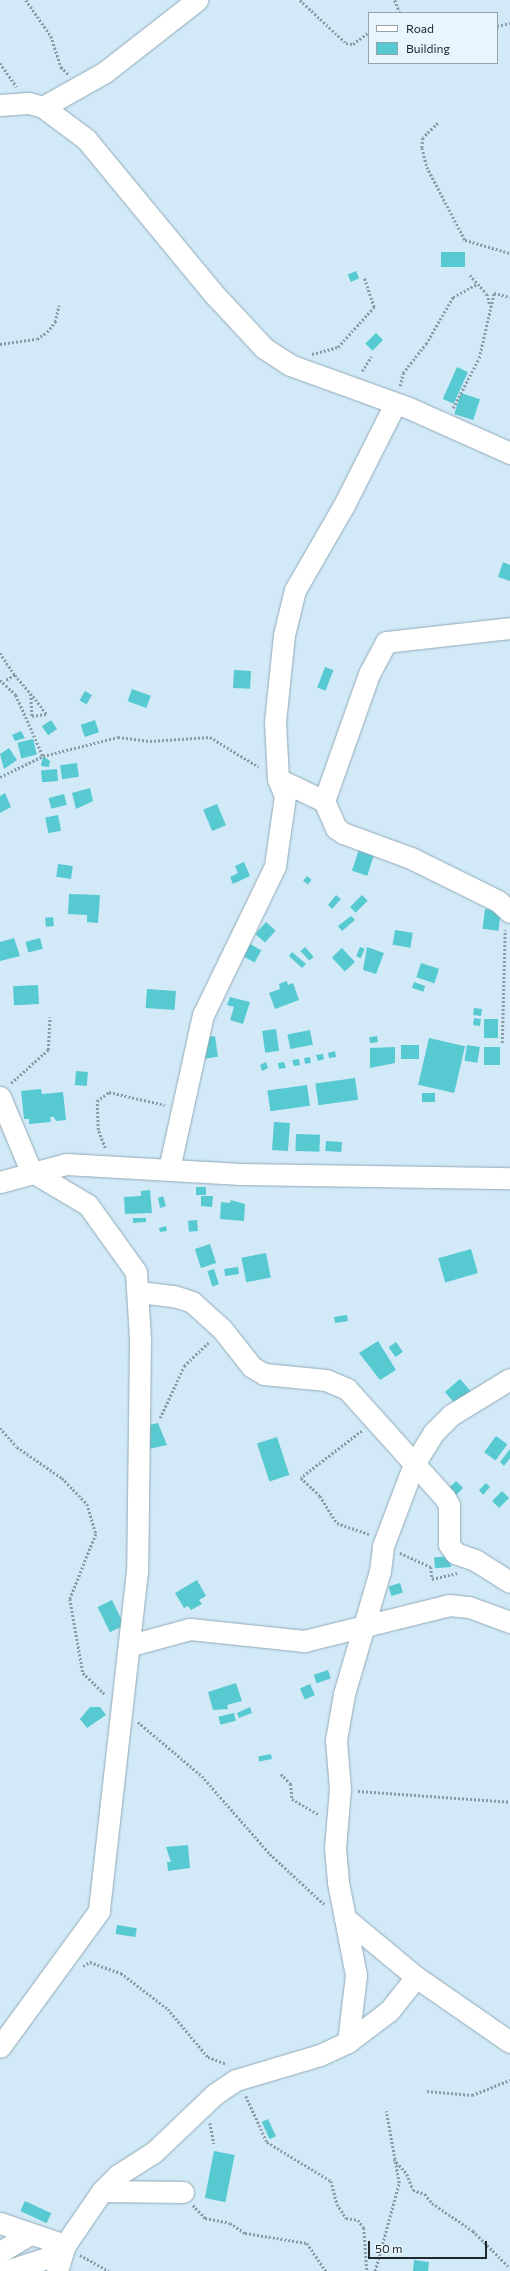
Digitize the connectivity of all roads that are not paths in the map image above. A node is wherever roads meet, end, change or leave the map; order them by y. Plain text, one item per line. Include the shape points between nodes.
1 (190, 3) edge
2 (0, 105) edge
3 (36, 105) junction
4 (396, 404) junction
5 (510, 453) edge
6 (510, 628) edge
7 (278, 779) junction
8 (324, 801) junction
9 (508, 909) edge
10 (3, 1102) edge
11 (168, 1169) junction
12 (31, 1171) junction
13 (510, 1178) edge
14 (0, 1182) edge
15 (139, 1292) junction
16 (510, 1379) edge
17 (414, 1464) junction
18 (510, 1582) edge
19 (510, 1622) edge
20 (361, 1626) junction
21 (131, 1645) junction
22 (345, 1918) junction
23 (416, 1977) junction
24 (348, 2042) junction
25 (510, 2042) edge
26 (0, 2047) edge
27 (102, 2191) junction
28 (183, 2192) road end
29 (0, 2223) edge
30 (30, 2234) junction
31 (0, 2252) edge
32 (61, 2256) edge
33 (6, 2271) edge

1 - 3 street via 152,39 79,88
2 - 3 street
3 - 4 street via 86,139 212,292 264,348 290,365
4 - 5 street
4 - 7 street via 343,507 295,590 284,635 275,722
6 - 8 street via 386,642 368,674
7 - 8 street
7 - 11 street via 285,803 275,866 203,1015
8 - 9 street via 336,828 342,833 410,858
10 - 12 street
11 - 12 street via 66,1164
11 - 13 street via 241,1174
12 - 14 street
12 - 15 street via 70,1191 97,1215 136,1272
15 - 17 street via 174,1296 192,1302 222,1329 252,1367 264,1374 338,1383
15 - 21 street via 137,1571
16 - 17 street via 451,1415 433,1433
17 - 18 street via 449,1505 447,1533 454,1553 475,1560
17 - 20 street via 383,1546 380,1571
19 - 20 street via 469,1607 448,1605
20 - 21 street via 289,1642 190,1630
20 - 22 street via 338,1723 340,1789 335,1848
21 - 26 street via 121,1708 98,1911
22 - 23 street
22 - 24 street via 356,1975
23 - 24 street via 389,2012
23 - 25 street
24 - 27 street via 320,2055 240,2079 215,2094 154,2152 118,2175
27 - 28 street
27 - 32 street
29 - 30 street
30 - 31 street
30 - 32 street
32 - 33 street

